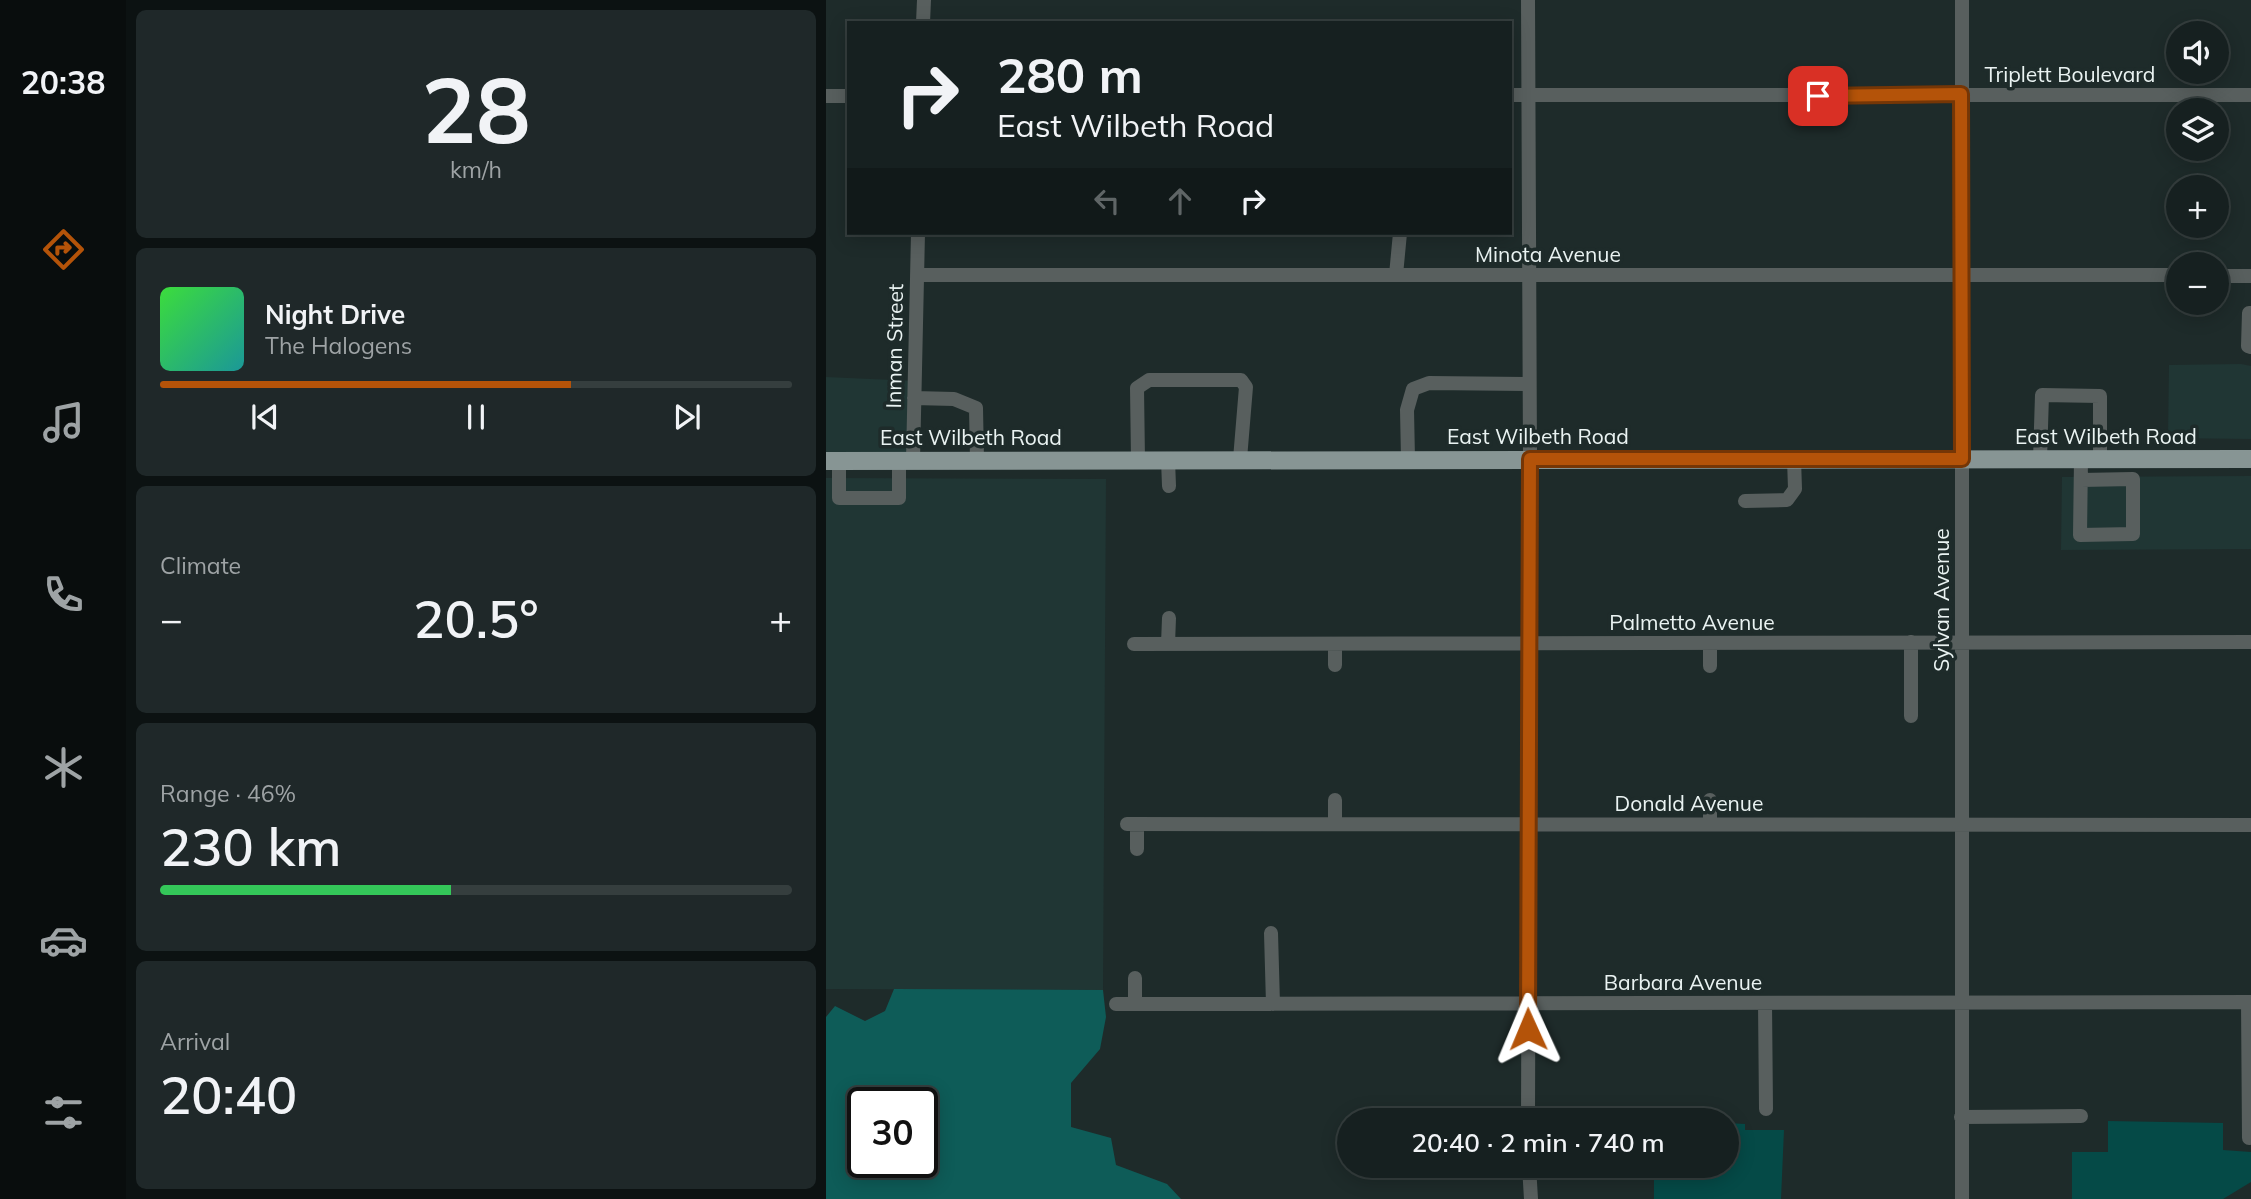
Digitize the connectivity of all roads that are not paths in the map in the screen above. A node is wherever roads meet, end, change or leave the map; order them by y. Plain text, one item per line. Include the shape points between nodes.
1 (924, 0) edge
2 (1528, 0) edge
3 (1962, 0) edge
4 (923, 21) edge
5 (1529, 94) junction
6 (1961, 94) junction
7 (1512, 95) edge
8 (2251, 95) edge
9 (826, 96) edge
10 (847, 96) edge
11 (918, 235) edge
12 (1400, 235) edge
13 (1962, 274) junction
14 (917, 275) junction
15 (1396, 275) junction
16 (1528, 275) junction
17 (2166, 275) edge
18 (2229, 276) edge
19 (2251, 276) edge
20 (2251, 313) edge
21 (2251, 346) edge
22 (1529, 384) junction
23 (914, 398) junction
24 (1240, 459) junction
25 (1408, 459) junction
26 (1530, 459) junction
27 (1794, 459) junction
28 (1962, 459) junction
29 (2040, 459) junction
30 (2081, 459) junction
31 (2100, 459) junction
32 (2251, 459) edge
33 (906, 460) junction
34 (977, 460) junction
35 (1138, 460) junction
36 (1168, 460) junction
37 (832, 461) edge
38 (2081, 480) junction
39 (1169, 486) dead end
40 (1745, 501) dead end
41 (1169, 618) dead end
42 (1911, 642) junction
43 (1961, 642) junction
44 (2251, 642) edge
45 (1529, 643) junction
46 (1710, 643) junction
47 (1134, 644) dead end
48 (1168, 644) junction
49 (1335, 644) junction
50 (1335, 666) dead end
51 (1710, 666) dead end
52 (1911, 716) dead end
53 (1335, 800) dead end
54 (1710, 800) dead end
55 (1335, 824) junction
56 (1528, 824) junction
57 (1710, 824) junction
58 (1963, 825) junction
59 (2251, 825) edge
60 (1137, 849) dead end
61 (1271, 933) dead end
62 (1135, 978) dead end
63 (2250, 1002) edge
64 (1527, 1003) junction
65 (1765, 1003) junction
66 (1963, 1003) junction
67 (1116, 1004) dead end
68 (1135, 1004) junction
69 (1273, 1004) junction
70 (1528, 1108) edge
71 (1766, 1109) dead end
72 (2081, 1115) dead end
73 (1961, 1117) junction
74 (2249, 1138) dead end
75 (1530, 1178) edge
76 (1531, 1199) edge
77 (1962, 1199) edge

1 - 4 street
2 - 5 street
3 - 6 street, Sylvan Avenue
5 - 6 street, Triplett Boulevard
5 - 7 street, Triplett Boulevard
5 - 16 street
6 - 8 street, Triplett Boulevard
6 - 13 street, Sylvan Avenue
9 - 10 street
11 - 14 street, Inman Street
12 - 15 street
13 - 16 street, Minota Avenue
13 - 17 street, Minota Avenue
13 - 28 street, Sylvan Avenue
14 - 15 street, Minota Avenue
14 - 23 street, Inman Street
15 - 16 street, Minota Avenue
16 - 22 street
18 - 19 street
20 - 21 street
22 - 25 street via 1429,383 1413,389 1407,410
22 - 26 street
23 - 33 street, Inman Street
23 - 34 street via 954,399 976,408
24 - 25 main road, East Wilbeth Road
24 - 35 street via 1247,387 1241,380 1149,380 1137,388
24 - 36 main road, East Wilbeth Road
25 - 26 main road, East Wilbeth Road
26 - 27 main road, East Wilbeth Road
26 - 45 street
27 - 28 main road, East Wilbeth Road
27 - 40 street via 1795,489 1787,500
28 - 29 main road, East Wilbeth Road
28 - 43 street, Sylvan Avenue
29 - 30 main road, East Wilbeth Road
29 - 31 street via 2042,395 2100,396
30 - 31 main road, East Wilbeth Road
30 - 38 street
31 - 32 main road, East Wilbeth Road
33 - 34 main road, East Wilbeth Road
33 - 37 main road, East Wilbeth Road
33 - 37 street, Inman Street via 899,498 839,498
34 - 35 main road, East Wilbeth Road
35 - 36 main road, East Wilbeth Road
36 - 39 street
38 - 38 street via 2080,535 2133,534 2133,479
41 - 48 street
42 - 43 street, Palmetto Avenue
42 - 46 street, Palmetto Avenue
42 - 52 street
43 - 44 street, Palmetto Avenue
43 - 58 street, Sylvan Avenue
45 - 46 street, Palmetto Avenue
45 - 49 street, Palmetto Avenue
45 - 56 street
46 - 51 street
47 - 48 street, Palmetto Avenue
48 - 49 street, Palmetto Avenue
49 - 50 street
53 - 55 street
54 - 57 street
55 - 56 street, Donald Avenue
55 - 60 street, Donald Avenue via 1132,824
56 - 57 street, Donald Avenue
56 - 64 street
57 - 58 street, Donald Avenue
58 - 59 street, Donald Avenue
58 - 66 street, Sylvan Avenue
61 - 69 street
62 - 68 street
63 - 66 street, Barbara Avenue
63 - 74 street
64 - 65 street, Barbara Avenue
64 - 69 street, Barbara Avenue
64 - 70 street
65 - 66 street, Barbara Avenue
65 - 71 street
66 - 73 street, Sylvan Avenue
67 - 68 street, Barbara Avenue
68 - 69 street, Barbara Avenue
72 - 73 street
73 - 77 street, Sylvan Avenue
75 - 76 street

